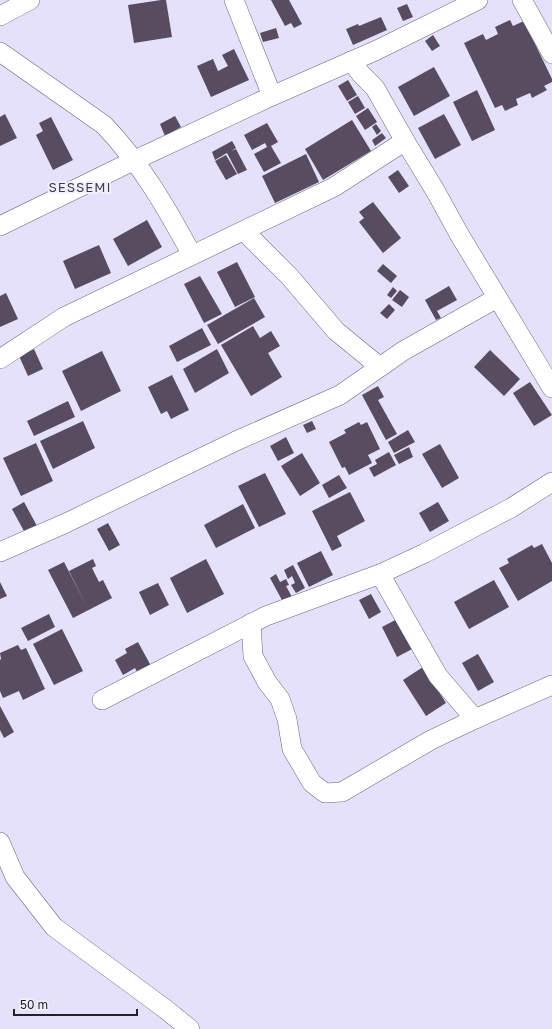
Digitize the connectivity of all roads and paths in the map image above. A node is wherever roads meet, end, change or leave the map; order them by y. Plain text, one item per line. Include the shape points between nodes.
1 (30, 0) edge
2 (234, 0) edge
3 (478, 0) edge
4 (522, 0) edge
5 (0, 16) edge
6 (0, 52) edge
7 (552, 54) edge
8 (351, 61) junction
9 (272, 96) junction
10 (405, 141) junction
11 (135, 160) junction
12 (0, 226) edge
13 (244, 232) junction
14 (192, 255) junction
15 (496, 298) junction
16 (0, 359) edge
17 (380, 367) junction
18 (552, 388) edge
19 (552, 482) edge
20 (0, 552) edge
21 (380, 574) junction
22 (251, 623) junction
23 (552, 685) edge
24 (102, 700) dead end
25 (475, 719) junction
26 (0, 842) edge
27 (190, 1029) edge

1 - 5 street
2 - 9 street
3 - 8 street
4 - 7 street
6 - 11 street via 104,125
8 - 9 street
8 - 10 street via 375,88
9 - 11 street
10 - 13 street via 334,187
10 - 15 street
11 - 12 street
11 - 14 street via 166,207
13 - 14 street
13 - 17 street via 289,276 336,331
14 - 16 street via 64,317
15 - 17 street
15 - 18 street
17 - 20 street via 340,394
19 - 21 street via 510,508
21 - 22 street
21 - 25 street via 438,676
22 - 24 street
22 - 25 street via 253,656 280,700 287,719 292,749 312,783 325,792 342,792 431,740
23 - 25 street
26 - 27 street via 15,878 54,928

